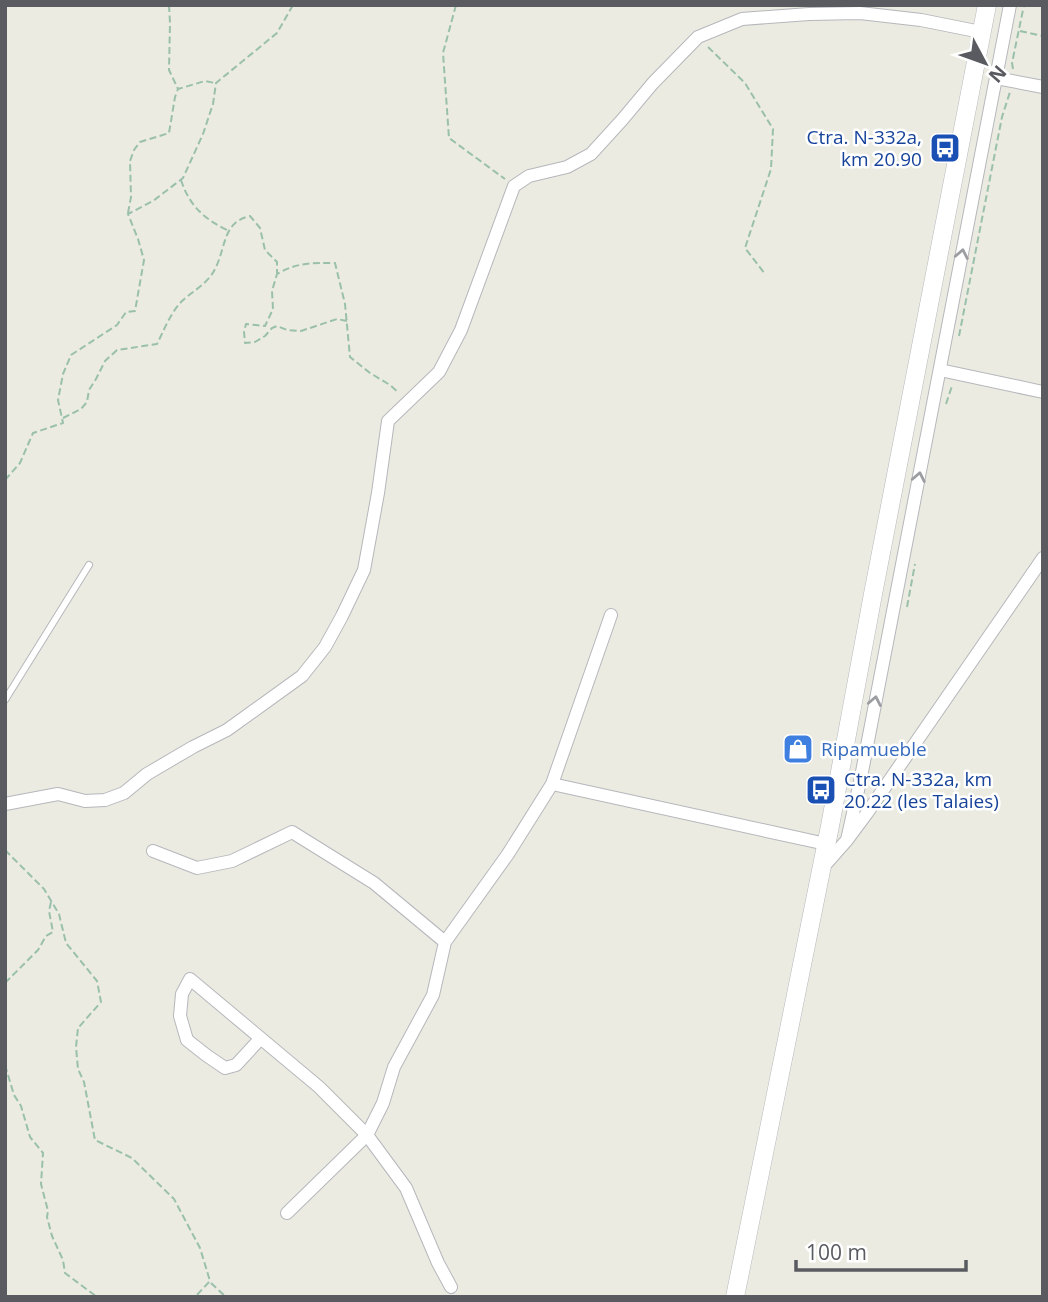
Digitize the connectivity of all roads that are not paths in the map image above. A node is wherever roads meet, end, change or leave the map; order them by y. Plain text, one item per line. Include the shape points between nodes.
1 (986, 5) edge
2 (1010, 5) edge
3 (981, 32) junction
4 (996, 78) junction
5 (1043, 87) edge
6 (940, 370) junction
7 (1043, 392) edge
8 (1043, 558) edge
9 (89, 565) dead end
10 (611, 615) dead end
11 (5, 699) edge
12 (861, 777) junction
13 (887, 782) junction
14 (552, 784) junction
15 (5, 804) edge
16 (847, 840) junction
17 (826, 844) junction
18 (153, 851) dead end
19 (821, 869) junction
20 (445, 942) junction
21 (260, 1039) junction
22 (367, 1135) junction
23 (287, 1213) dead end
24 (451, 1287) dead end
25 (735, 1297) edge

1 - 3 main road
2 - 4 street
3 - 15 street via 860,13 742,19 698,37 591,154 514,186 461,330 439,372 388,421 364,570 325,647 302,676 227,730 147,774 124,793 104,800 58,794
3 - 17 main road
4 - 5 street
6 -> 4 street
6 - 7 street
12 -> 6 street
8 - 13 street
9 - 11 lane
10 - 14 street
12 - 13 street via 870,785
12 - 16 street
13 - 16 street
14 - 17 street
14 - 20 street via 509,854
16 - 19 street
17 - 19 main road
18 - 20 street via 197,868 232,861 292,832 374,883
19 - 25 main road
20 - 22 street via 433,995 394,1068
21 - 21 street via 236,1065 225,1068 187,1040 180,1016 182,994 190,979
21 - 22 street via 319,1087
22 - 23 street
22 - 24 street via 405,1188

